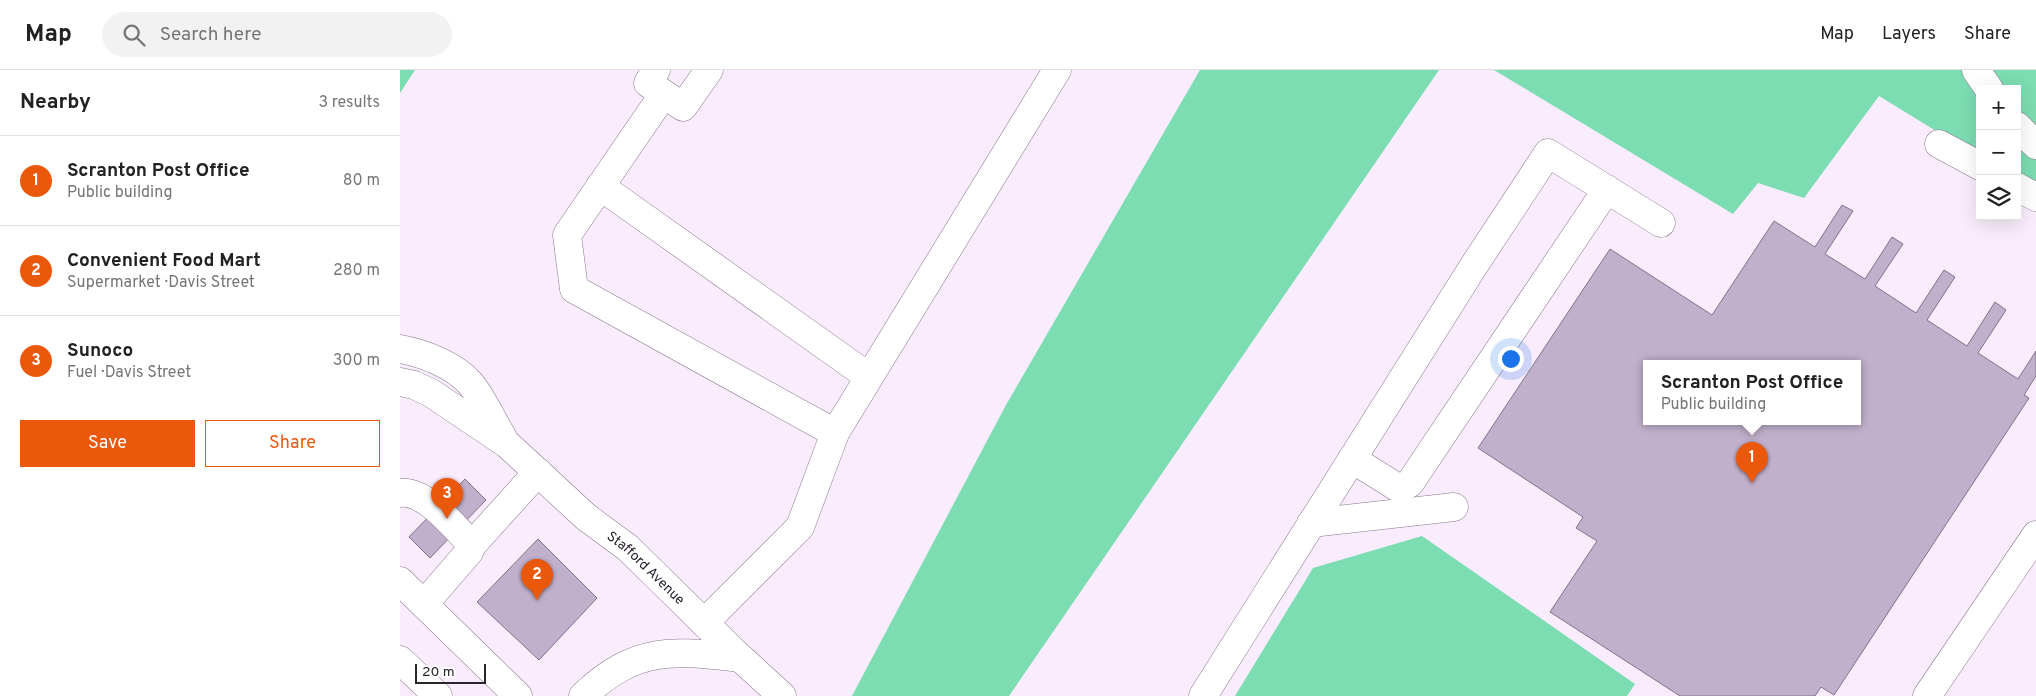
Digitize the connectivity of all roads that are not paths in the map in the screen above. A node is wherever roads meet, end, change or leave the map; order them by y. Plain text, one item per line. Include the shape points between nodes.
1 (709, 70) edge
2 (1057, 70) edge
3 (1976, 70) edge
4 (659, 82) edge
5 (1986, 85) edge
6 (2021, 130) edge
7 (1939, 144) dead end
8 (2036, 145) edge
9 (1976, 164) edge
10 (600, 186) junction
11 (1607, 189) junction
12 (2021, 189) edge
13 (2036, 198) edge
14 (1661, 223) dead end
15 (400, 349) edge
16 (869, 377) junction
17 (400, 382) edge
18 (835, 433) junction
19 (507, 444) junction
20 (1352, 459) junction
21 (538, 472) junction
22 (400, 493) edge
23 (1454, 507) dead end
24 (1311, 523) junction
25 (2036, 535) edge
26 (472, 545) junction
27 (400, 581) edge
28 (424, 604) junction
29 (704, 623) junction
30 (740, 658) junction
31 (400, 660) edge
32 (438, 696) edge
33 (518, 696) edge
34 (583, 696) edge
35 (782, 696) edge
36 (1204, 696) edge
37 (1927, 696) edge

1 - 4 street via 683,108
2 - 16 street
3 - 5 street
4 - 10 street
6 - 8 street
7 - 9 street
10 - 16 street
10 - 18 street via 567,235 574,289
11 - 14 street
11 - 20 street via 1410,483 1400,489
11 - 20 street via 1548,154
12 - 13 street
15 - 19 street, Stafford Avenue via 458,372 470,383
16 - 18 street
17 - 19 street, Stafford Avenue via 431,392
18 - 29 street via 800,527
19 - 21 street, Stafford Avenue
20 - 24 street
21 - 26 street
21 - 29 street, Stafford Avenue via 586,517 628,548
22 - 26 street via 426,499
23 - 24 street
24 - 36 street
25 - 37 street
26 - 28 street
27 - 28 street
28 - 33 street
29 - 30 street, Stafford Avenue
30 - 34 street via 695,652 664,652 642,657 619,667
30 - 35 street, Stafford Avenue
31 - 32 street

